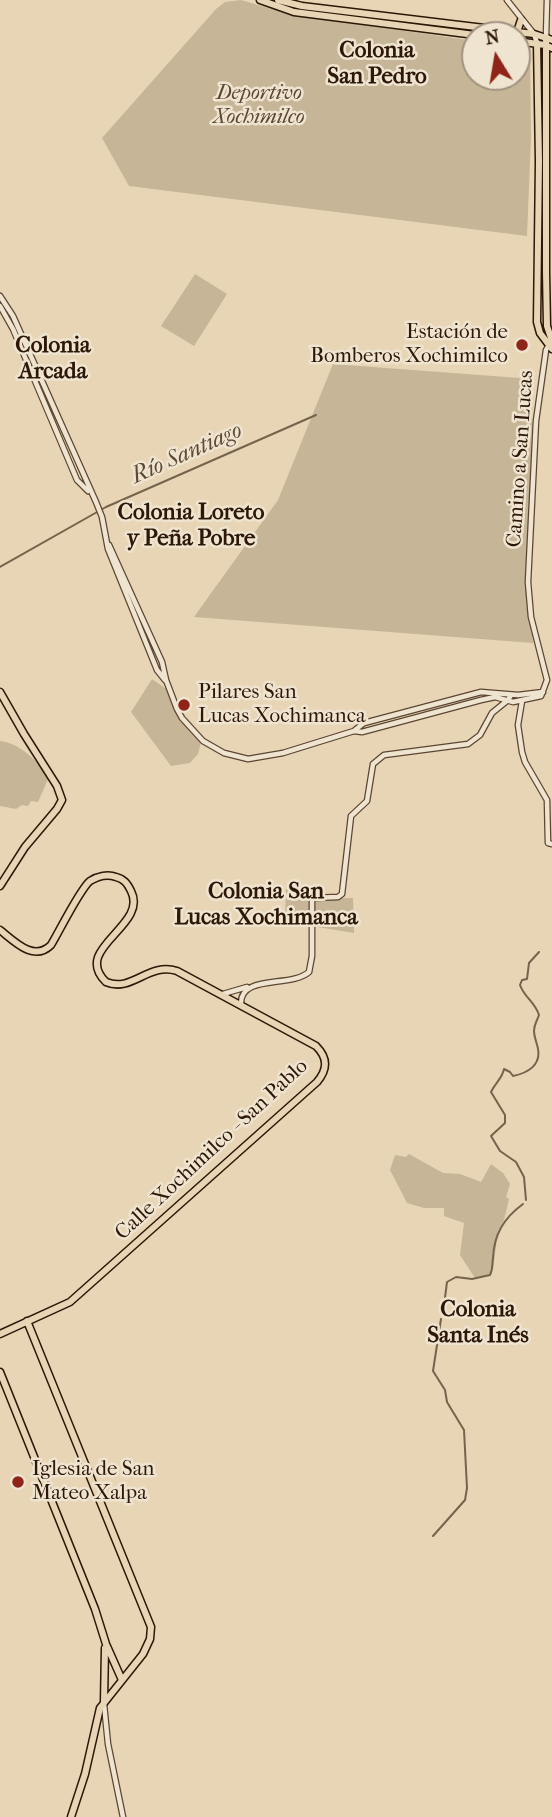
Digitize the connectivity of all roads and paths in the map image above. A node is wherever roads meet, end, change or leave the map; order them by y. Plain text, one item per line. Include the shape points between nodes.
1 (260, 0) edge
2 (278, 0) edge
3 (507, 0) edge
4 (547, 0) edge
5 (521, 20) joint
6 (402, 22) junction
7 (549, 23) edge
8 (461, 27) edge
9 (461, 33) edge
10 (531, 34) edge
11 (534, 34) junction
12 (546, 43) edge
13 (0, 296) edge
14 (0, 306) edge
15 (551, 345) edge
16 (41, 387) junction
17 (0, 692) edge
18 (478, 693) junction
19 (526, 698) junction
20 (511, 699) junction
21 (481, 700) junction
22 (520, 709) junction
23 (354, 731) junction
24 (550, 844) edge
25 (0, 886) edge
26 (0, 930) edge
27 (248, 987) junction
28 (223, 994) junction
29 (241, 1004) junction
30 (27, 1321) junction
31 (0, 1334) edge
32 (0, 1372) edge
33 (106, 1644) junction
34 (122, 1680) junction
35 (104, 1702) junction
36 (71, 1817) edge
37 (123, 1817) edge

1 - 6 main road via 294,12
2 - 6 main road
3 - 5 street
4 - 7 street
5 - 11 street
6 - 8 main road
6 - 9 main road
7 - 12 street
10 - 11 main road
11 - 12 main road
12 - 15 main road via 542,119
13 - 16 street via 13,316
14 - 16 street
15 - 19 street, Camino a San Lucas via 536,421 528,582 531,617 547,680 543,692
16 - 23 street via 77,480 98,506 108,549 157,670 197,737 236,757 265,757
17 - 25 main road via 62,800
18 - 20 street
18 - 21 street
18 - 23 street via 364,723
19 - 20 street
19 - 20 street
19 - 22 street
20 - 21 street
20 - 22 street
20 - 27 street via 492,713 481,735 468,744 383,755 375,761 366,801 351,816 342,894 312,898 309,972 297,979
21 - 23 street
22 - 24 street via 525,762 547,800
26 - 28 main road, Calle Xochimilco - San Pablo via 33,953 44,951 86,886 113,876 126,881 135,905 98,957 103,979 121,985 151,971 170,969
27 - 28 street
27 - 29 street
28 - 29 main road, Calle Xochimilco - San Pablo
29 - 30 main road, Calle Xochimilco - San Pablo via 316,1046 326,1061 324,1074 70,1302
30 - 31 main road, Calle Xochimilco - San Pablo
30 - 34 main road via 150,1620 148,1645
32 - 33 main road
33 - 34 main road
33 - 35 main road
34 - 35 main road
35 - 36 main road
35 - 37 street

